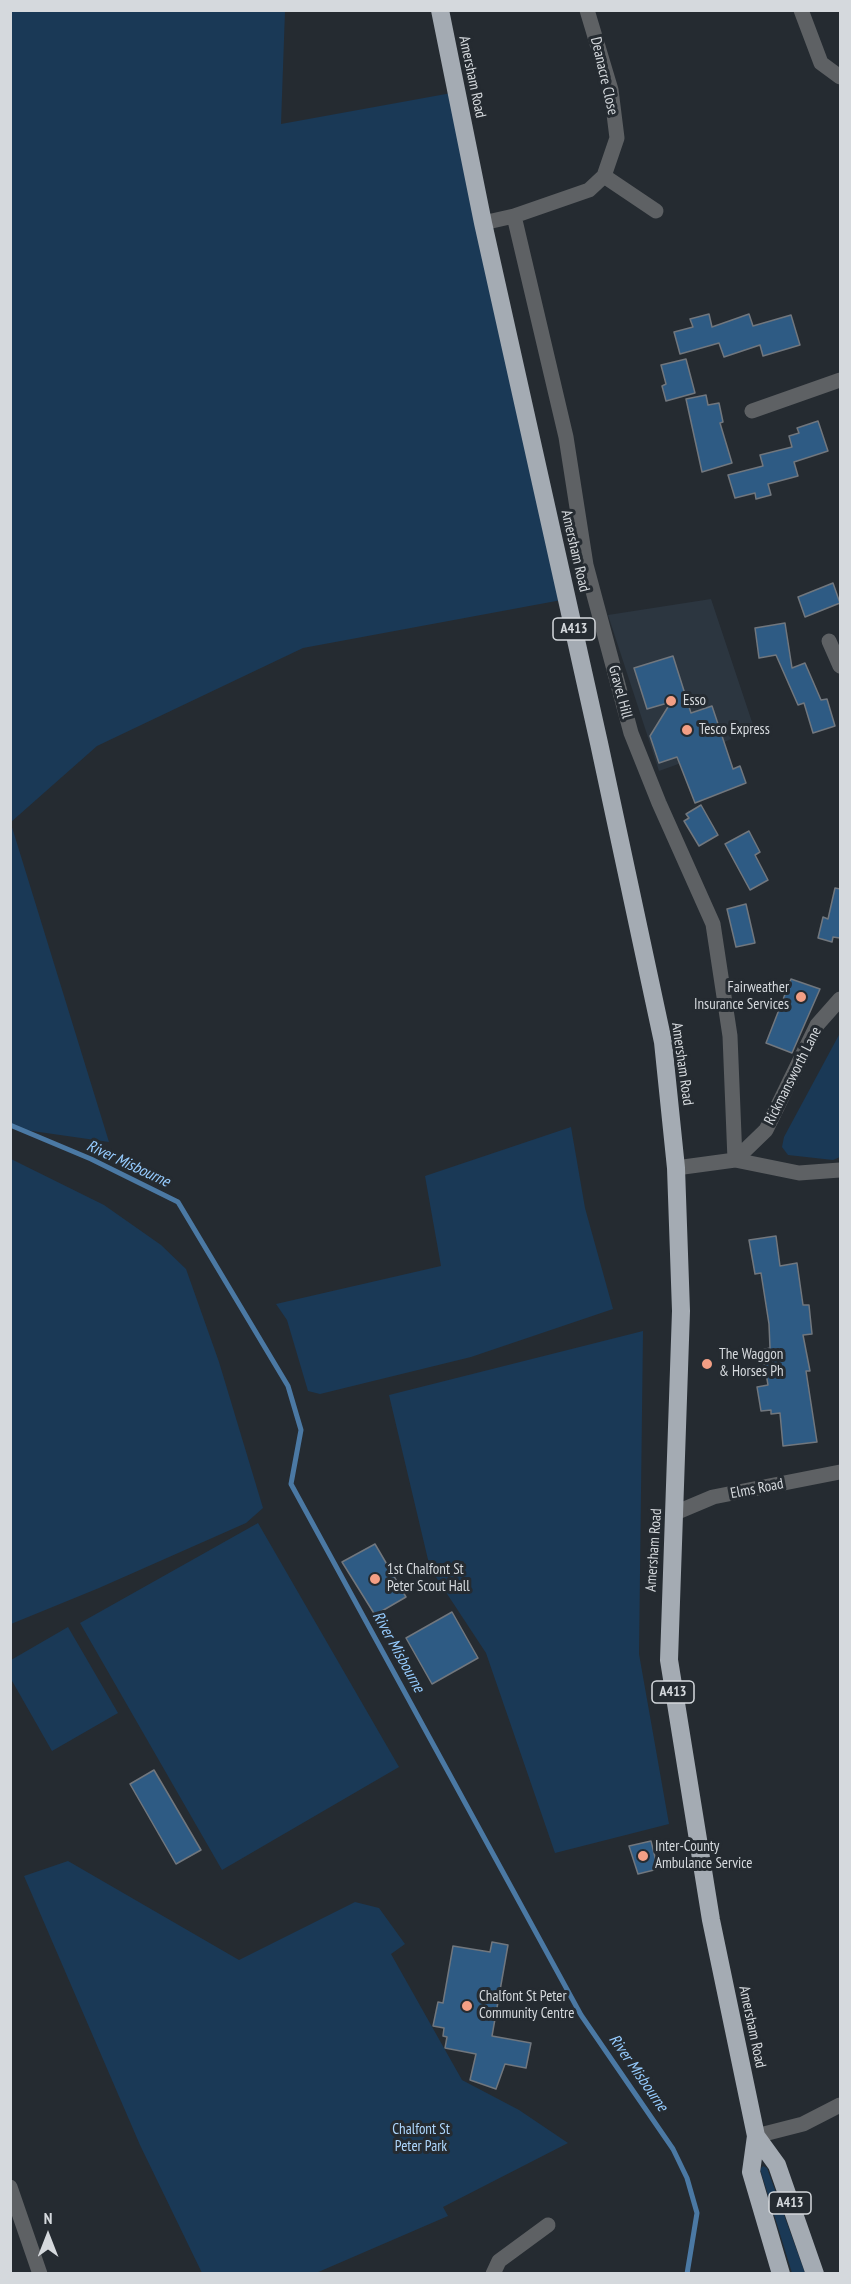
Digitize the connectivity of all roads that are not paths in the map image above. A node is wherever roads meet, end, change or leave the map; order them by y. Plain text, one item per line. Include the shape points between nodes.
1 (440, 10) edge
2 (587, 10) edge
3 (801, 10) edge
4 (840, 77) edge
5 (604, 176) junction
6 (656, 211) dead end
7 (514, 216) junction
8 (483, 223) junction
9 (840, 380) edge
10 (752, 411) dead end
11 (829, 641) dead end
12 (840, 666) edge
13 (840, 999) edge
14 (735, 1160) junction
15 (676, 1168) junction
16 (840, 1170) edge
17 (840, 1472) edge
18 (675, 1513) junction
19 (840, 2105) edge
20 (756, 2136) junction
21 (10, 2187) edge
22 (548, 2225) dead end
23 (40, 2274) edge
24 (493, 2274) edge
25 (781, 2274) edge
26 (814, 2274) edge

1 - 8 highway, Amersham Road / A413
2 - 5 street, Deanacre Close via 611,90 617,138
3 - 4 street via 821,63
5 - 6 street
5 - 7 street via 589,190
7 - 8 street
7 - 14 street, Gravel Hill via 566,437 586,565 631,733 713,924 730,1036
8 - 15 highway, Amersham Road / A413 via 663,1042
9 - 10 street
11 - 12 street
13 - 14 street, Rickmansworth Lane via 817,1025 766,1130
14 - 15 street
14 - 16 street via 800,1173
15 - 18 highway, Amersham Road / A413 via 681,1311
17 - 18 street, Elms Road via 713,1497
18 - 20 highway, Amersham Road / A413 via 669,1660 711,1920
19 - 20 street via 803,2124
20 - 25 highway, Amersham Road / A413 via 751,2172
20 - 26 highway, Amersham Road / A413 via 777,2165
21 - 23 street
22 - 24 street via 499,2261

